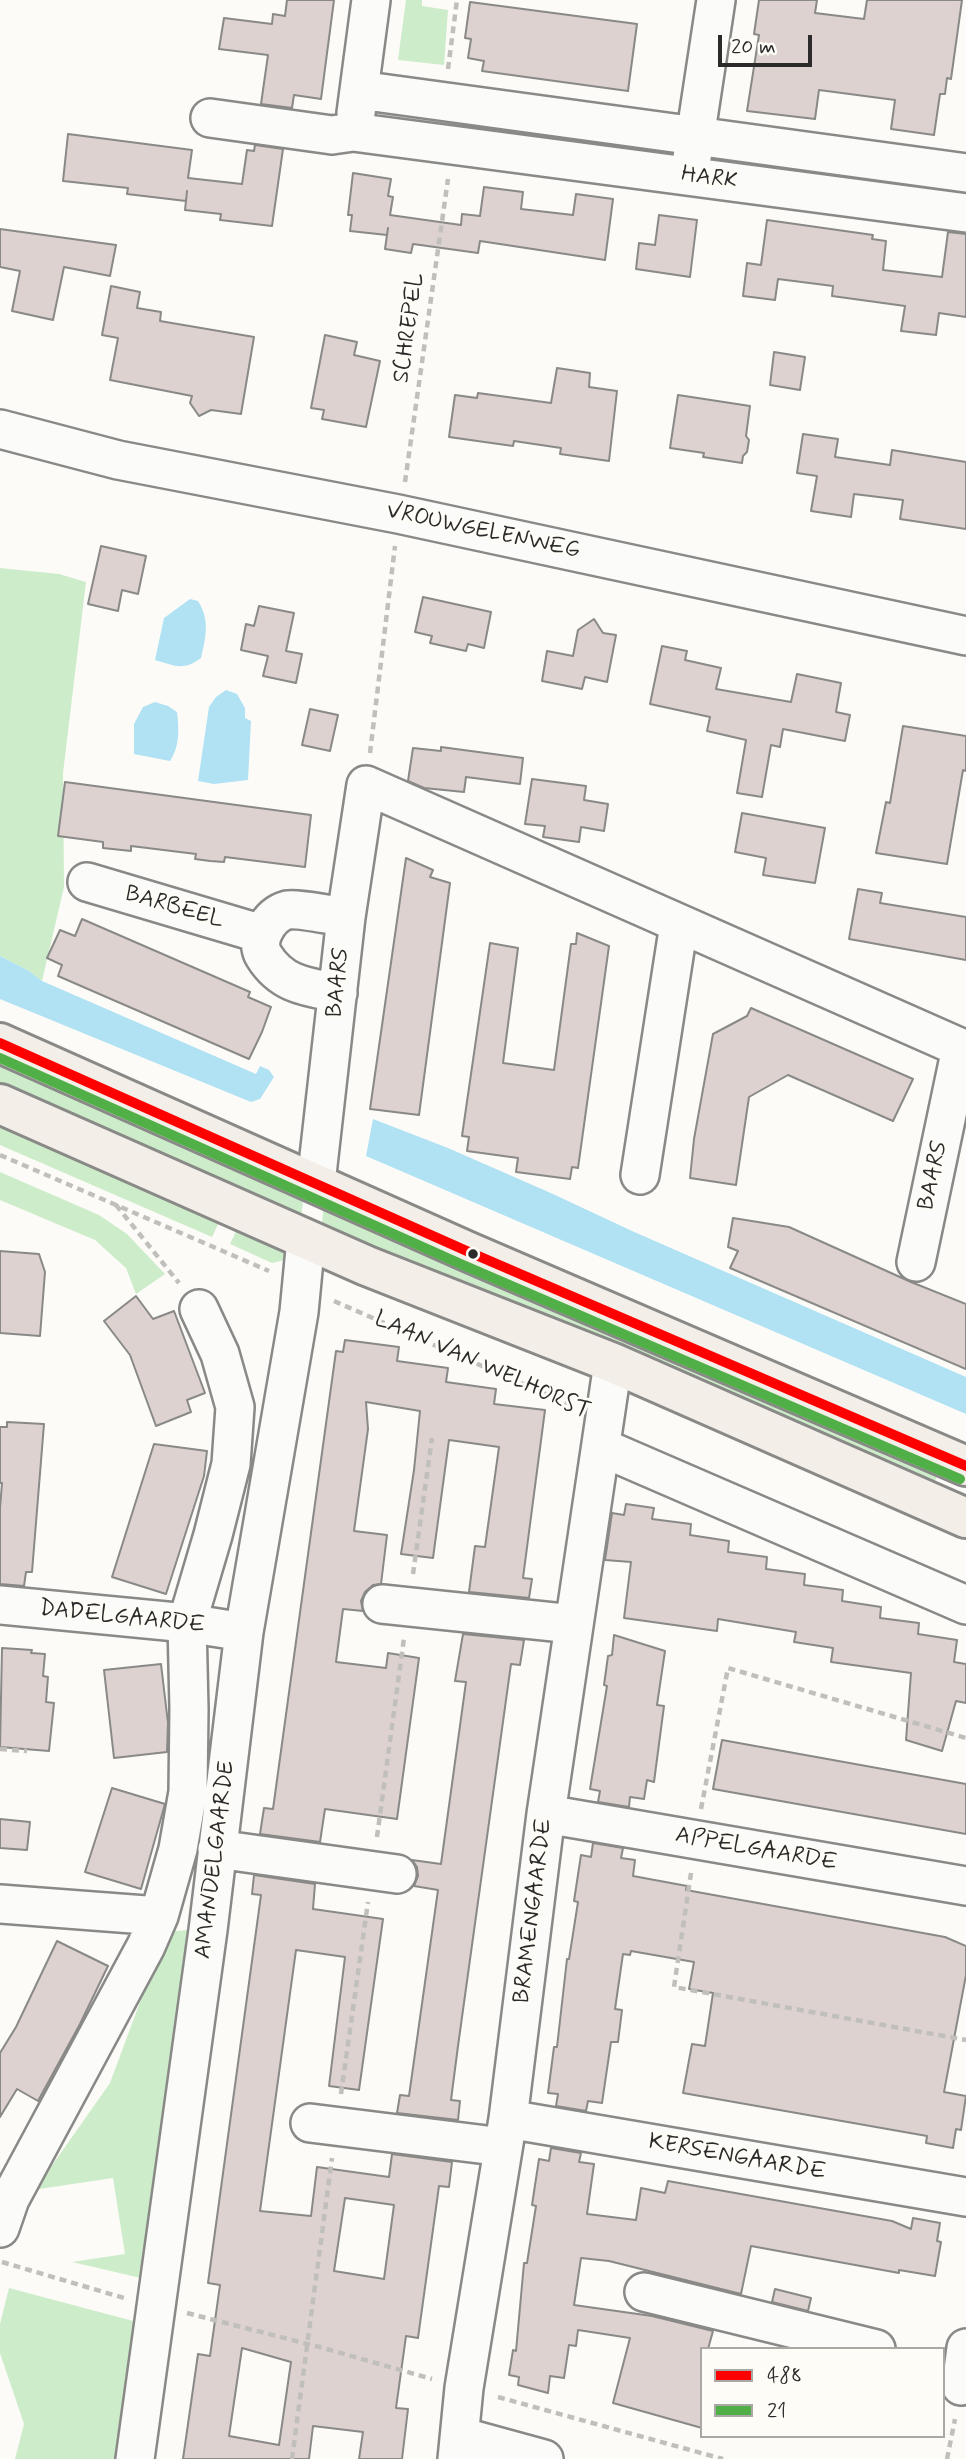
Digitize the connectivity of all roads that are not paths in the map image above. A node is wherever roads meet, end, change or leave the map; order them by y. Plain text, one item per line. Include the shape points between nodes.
1 (371, 0) edge
2 (716, 0) edge
3 (359, 90) junction
4 (450, 102) junction
5 (210, 118) dead end
6 (353, 132) junction
7 (696, 136) junction
8 (452, 145) junction
9 (966, 173) edge
10 (689, 176) junction
11 (966, 213) edge
12 (0, 429) edge
13 (966, 636) edge
14 (86, 882) dead end
15 (346, 917) junction
16 (679, 924) junction
17 (262, 934) junction
18 (338, 993) junction
19 (0, 1043) edge
20 (963, 1049) edge
21 (0, 1104) edge
22 (639, 1175) dead end
23 (316, 1183) junction
24 (306, 1239) junction
25 (916, 1262) dead end
26 (199, 1309) road end
27 (613, 1363) junction
28 (234, 1407) junction
29 (282, 1415) junction
30 (602, 1433) junction
31 (966, 1466) edge
32 (966, 1518) edge
33 (0, 1605) edge
34 (395, 1605) road end
35 (966, 1605) edge
36 (187, 1623) junction
37 (573, 1623) junction
38 (244, 1632) junction
39 (547, 1814) junction
40 (217, 1849) junction
41 (385, 1872) road end
42 (966, 1886) edge
43 (0, 1904) edge
44 (159, 1916) junction
45 (323, 2125) road end
46 (505, 2133) junction
47 (966, 2197) edge
48 (0, 2228) edge
49 (644, 2292) dead end
50 (868, 2347) edge
51 (459, 2447) edge
52 (135, 2459) edge
53 (544, 2459) edge

1 - 3 street
2 - 7 street
3 - 4 street, HARK
3 - 6 street
4 - 7 street, HARK
4 - 8 street
5 - 6 street, HARK via 332,135
6 - 8 street, HARK
7 - 9 street, HARK
7 - 10 street
8 - 10 street, HARK
10 - 11 street, HARK
12 - 13 street, VROUWGELENWEG via 118,460 398,514
14 - 17 street, BARBEEL
15 - 16 street, BAARS via 366,785
15 - 17 street via 288,910 273,917
15 - 18 street, BAARS
16 - 20 street, BAARS
16 - 22 street
17 - 18 street via 260,950 281,976
18 - 23 street, BAARS
19 - 23 main road
20 - 25 street, BAARS
21 - 24 main road, LAAN VAN WELHORST
23 - 31 main road
24 - 27 main road, LAAN VAN WELHORST
24 - 29 street, AMANDELGAARDE via 303,1288
26 - 28 street, AMANDELGAARDE via 220,1354
27 - 30 street, BRAMENGAARDE
27 - 32 main road, LAAN VAN WELHORST
28 - 29 street
28 - 36 street, AMANDELGAARDE via 231,1464
29 - 38 street, AMANDELGAARDE
30 - 35 street
30 - 37 street, BRAMENGAARDE
33 - 36 street, DADELGAARDE
34 - 37 street
36 - 38 street, DADELGAARDE
36 - 44 street, AMANDELGAARDE via 188,1792
37 - 39 street, BRAMENGAARDE
38 - 40 street, AMANDELGAARDE
39 - 42 street, APPELGAARDE
39 - 46 street, BRAMENGAARDE
40 - 41 street
40 - 52 street, AMANDELGAARDE
43 - 44 street
44 - 48 street, AMANDELGAARDE via 10,2199
45 - 46 street, KERSENGAARDE
46 - 47 street, KERSENGAARDE
46 - 51 street, BRAMENGAARDE via 464,2388
49 - 50 street
51 - 53 street

